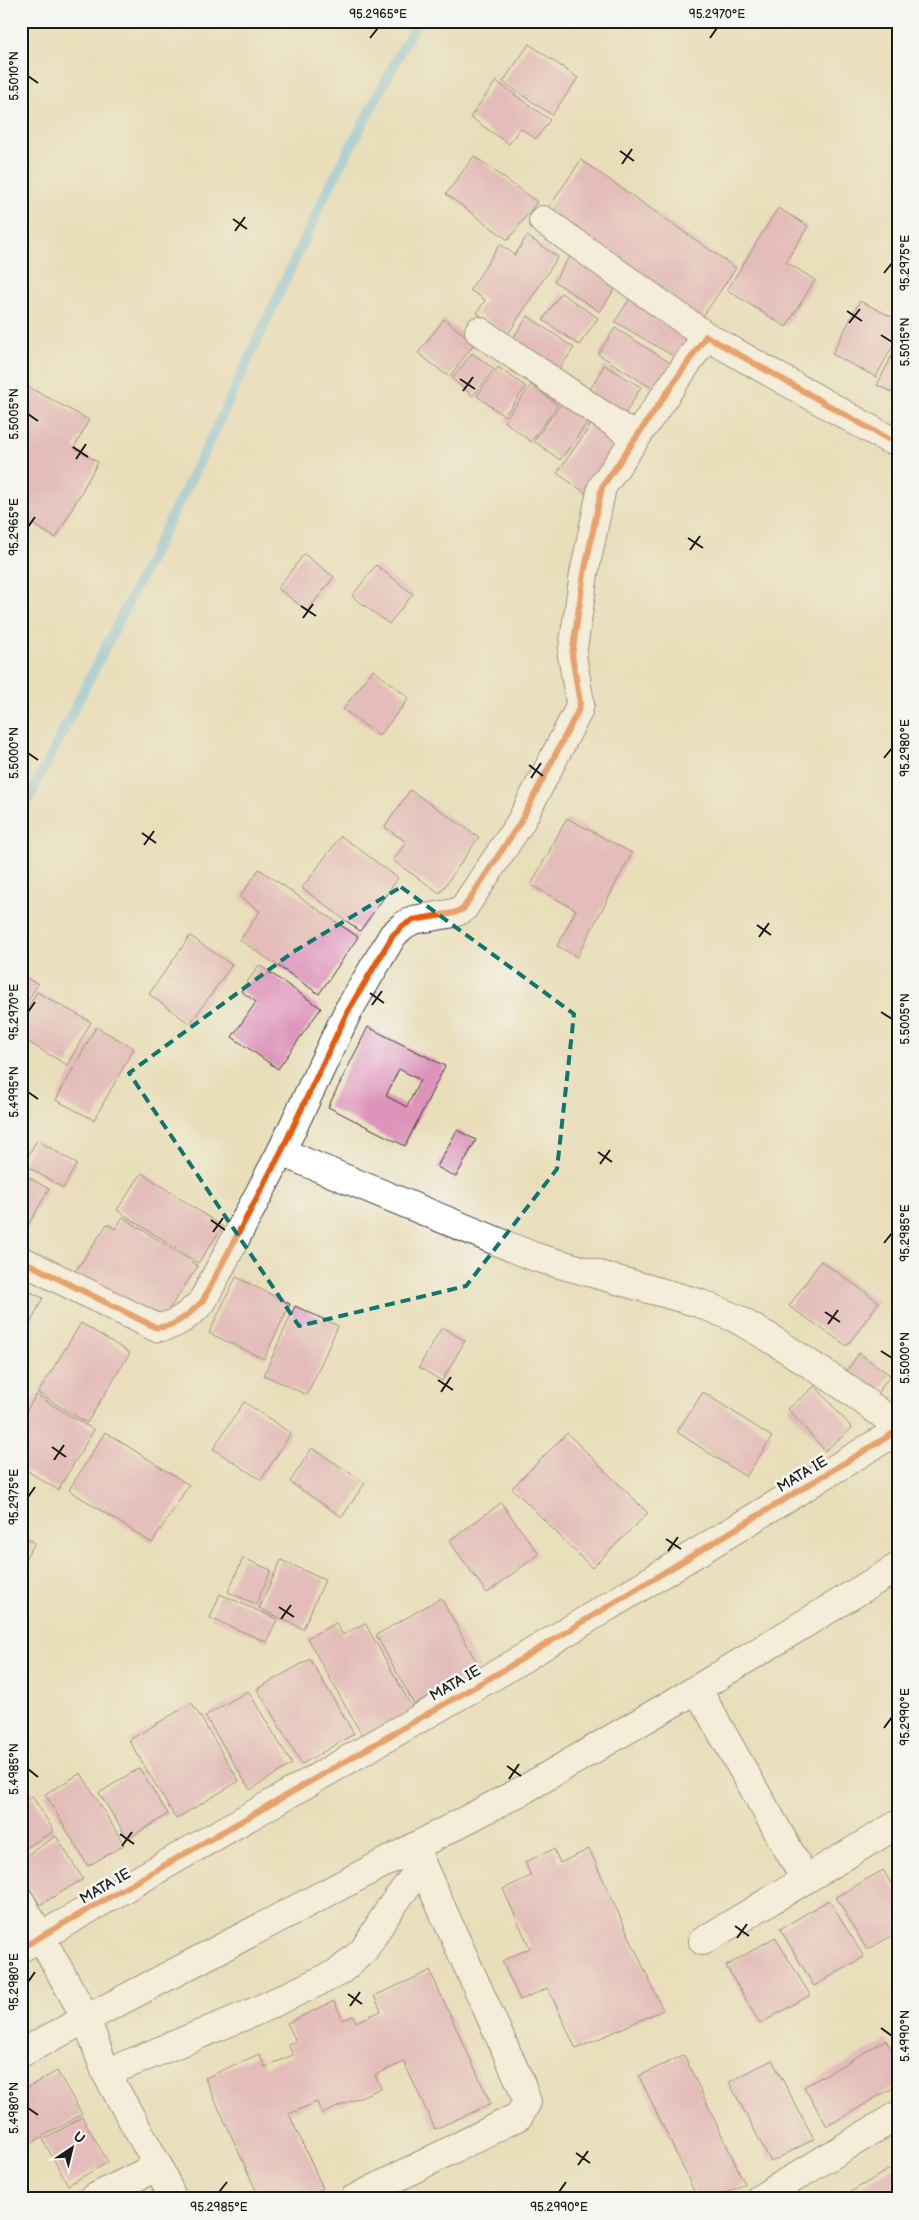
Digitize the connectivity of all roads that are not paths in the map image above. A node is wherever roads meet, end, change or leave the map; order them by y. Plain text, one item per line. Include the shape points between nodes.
1 (543, 220) dead end
2 (479, 331) dead end
3 (706, 336) junction
4 (636, 438) junction
5 (888, 439) dead end
6 (282, 1152) junction
7 (21, 1260) edge
8 (895, 1427) edge
9 (898, 1566) edge
10 (697, 1689) junction
11 (898, 1824) edge
12 (418, 1856) junction
13 (805, 1879) junction
14 (21, 1902) edge
15 (703, 1941) dead end
16 (32, 1943) edge
17 (86, 2018) junction
18 (21, 2052) edge
19 (106, 2073) junction
20 (898, 2115) edge
21 (158, 2166) junction
22 (767, 2194) edge
23 (92, 2199) edge
24 (173, 2199) edge
25 (354, 2199) edge

1 - 3 street
2 - 4 street
3 - 4 street
3 - 5 street
4 - 6 street via 602,487 572,655 580,704 578,711 520,823 463,908 454,913 413,920 393,935 348,1011
6 - 7 street via 202,1302 183,1319 162,1328
6 - 8 street via 535,1256 699,1304 735,1318 842,1385
8 - 16 street, MATA IE via 502,1671
9 - 10 street
10 - 12 street via 525,1789
10 - 13 street
11 - 13 street
12 - 17 street
12 - 19 street via 364,1950 340,1972 254,2012
12 - 25 street via 527,2102 520,2116
13 - 15 street
14 - 16 street
16 - 17 street
17 - 18 street
17 - 19 street
19 - 21 street
20 - 22 street
21 - 23 street
21 - 24 street

